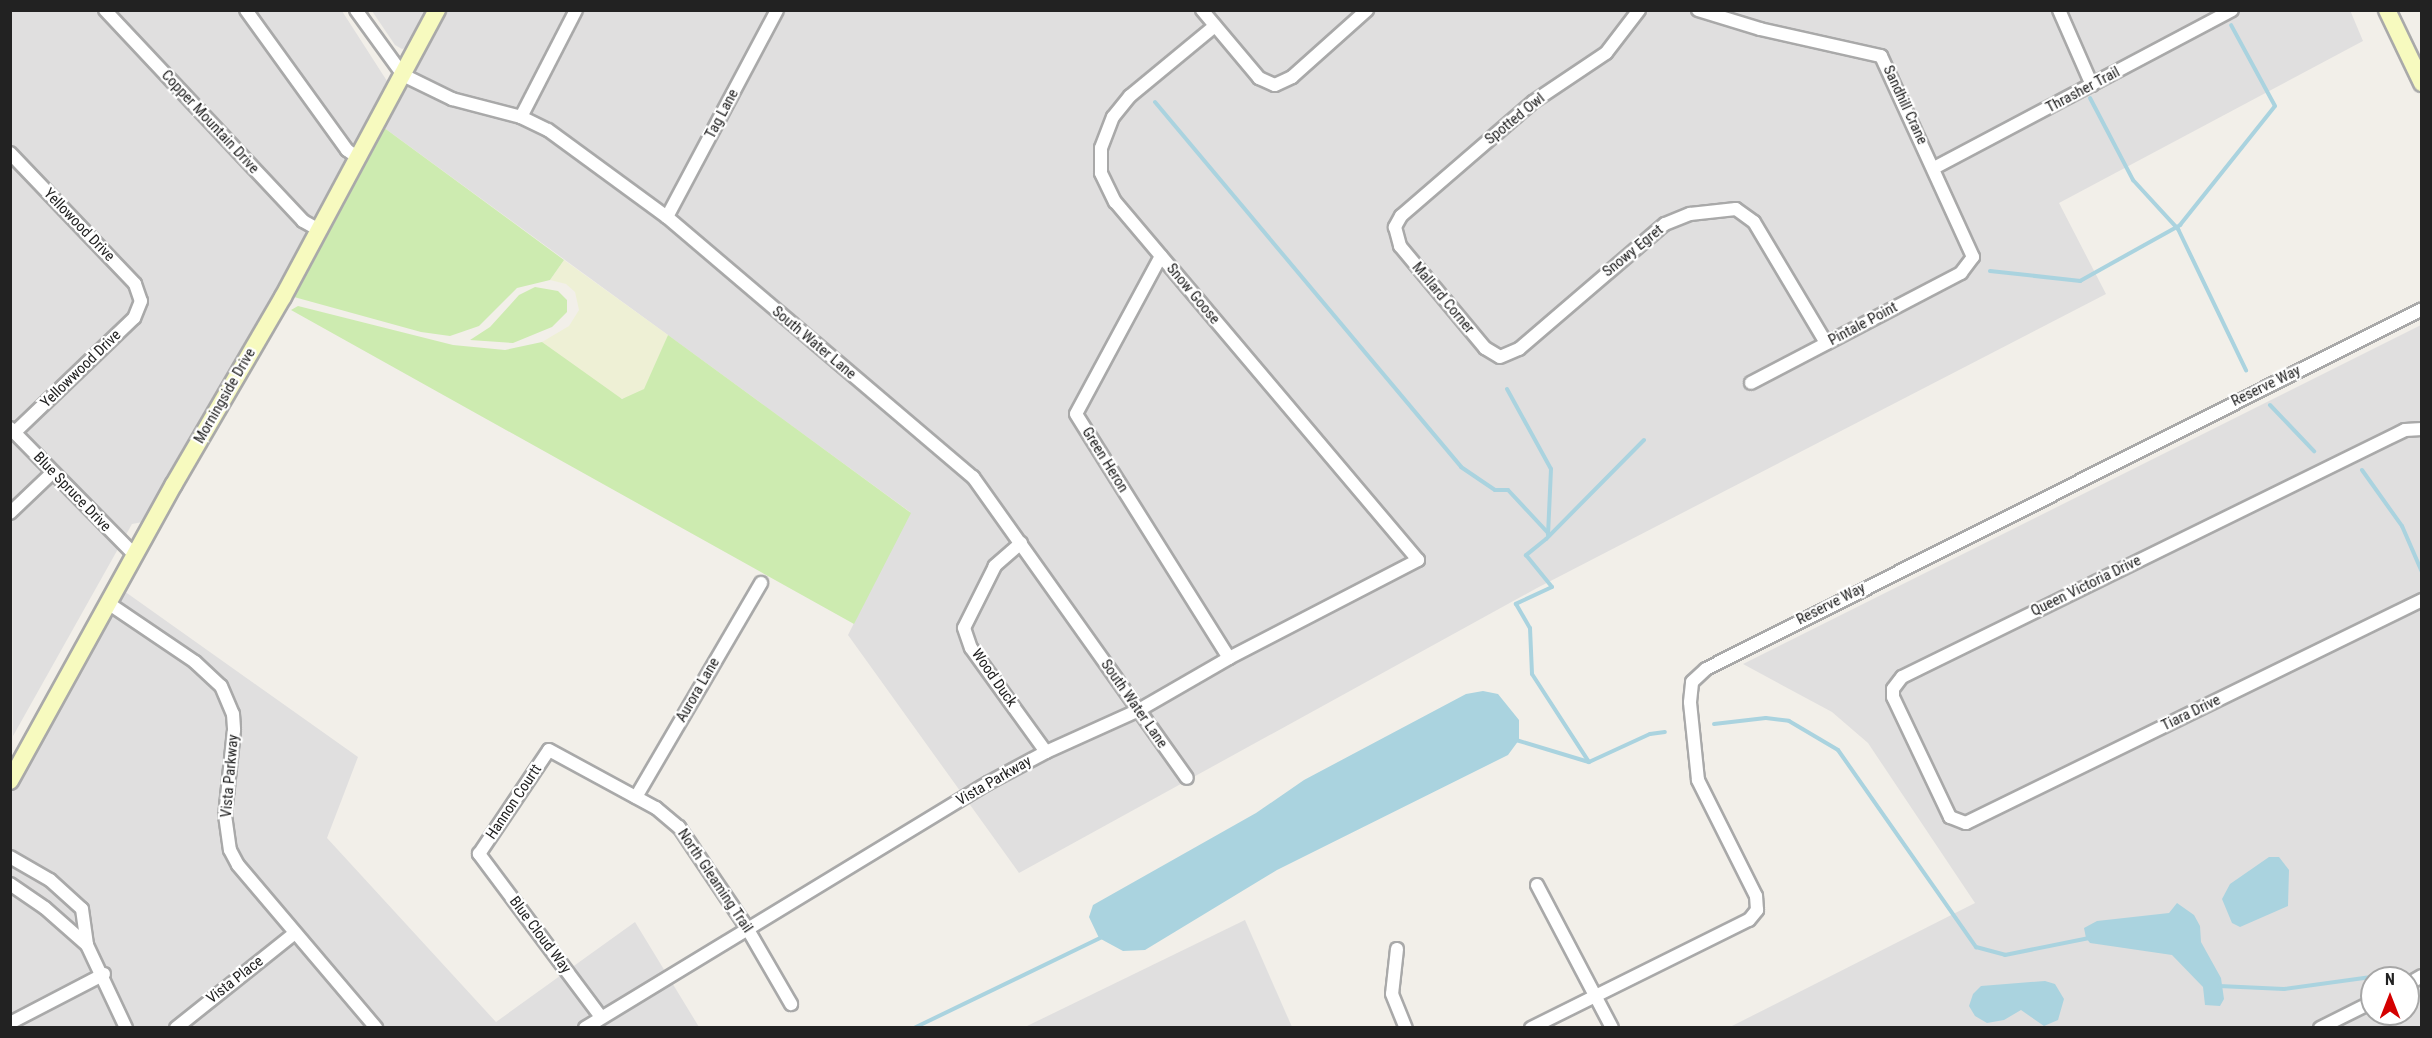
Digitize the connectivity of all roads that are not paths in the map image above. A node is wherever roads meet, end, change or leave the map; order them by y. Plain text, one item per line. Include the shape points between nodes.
1 (105, 10) edge
2 (246, 10) edge
3 (356, 10) edge
4 (437, 10) edge
5 (576, 10) edge
6 (777, 10) edge
7 (1202, 10) edge
8 (1367, 10) edge
9 (1640, 10) edge
10 (1698, 10) edge
11 (2059, 10) edge
12 (2232, 10) edge
13 (2387, 10) edge
14 (1215, 26) junction
15 (403, 75) junction
16 (2421, 82) edge
17 (2092, 85) junction
18 (521, 117) junction
19 (10, 153) edge
20 (358, 158) junction
21 (1934, 168) junction
22 (667, 218) junction
23 (319, 230) junction
24 (1395, 232) joint
25 (1161, 256) junction
26 (1971, 263) joint
27 (141, 301) joint
28 (2421, 309) edge
29 (1826, 344) junction
30 (1500, 357) joint
31 (1751, 383) dead end
32 (2421, 429) edge
33 (13, 430) edge
34 (52, 473) junction
35 (10, 513) edge
36 (1021, 543) junction
37 (135, 555) junction
38 (1418, 560) joint
39 (761, 583) dead end
40 (2421, 600) edge
41 (108, 603) junction
42 (1229, 658) junction
43 (1139, 710) junction
44 (549, 750) joint
45 (1046, 752) junction
46 (1187, 778) dead end
47 (10, 781) edge
48 (636, 797) junction
49 (1959, 823) joint
50 (479, 854) joint
51 (10, 857) edge
52 (10, 885) edge
53 (1537, 885) dead end
54 (747, 928) junction
55 (295, 933) junction
56 (87, 945) junction
57 (1397, 949) dead end
58 (104, 974) junction
59 (1596, 995) junction
60 (791, 1004) dead end
61 (2360, 1008) edge
62 (600, 1017) junction
63 (10, 1023) edge
64 (126, 1028) edge
65 (176, 1028) edge
66 (376, 1028) edge
67 (585, 1028) edge
68 (1406, 1028) edge
69 (1531, 1028) edge
70 (1612, 1028) edge
71 (2320, 1028) edge

1 - 23 street, Copper Mountain Drive via 303,221
2 - 20 street via 347,150
3 - 15 street, South Water Lane
4 - 15 street, Morningside Drive
5 - 18 street
6 - 22 street, Tag Lane
7 - 14 street
8 - 14 street via 1292,76 1275,85 1259,78
9 - 24 street, Spotted Owl via 1606,53 1517,115 1401,216
10 - 21 street, Sandhill Crane via 1760,29 1881,56
11 - 17 street
12 - 17 street, Thrasher Trail
13 - 16 street
14 - 25 street, Snow Goose via 1130,96 1113,117 1101,148 1101,173 1115,202
15 - 18 street, South Water Lane via 452,99
15 - 20 street, Morningside Drive
17 - 21 street, Thrasher Trail
18 - 22 street, South Water Lane via 559,137
19 - 27 street, Yellowood Drive via 135,284
20 - 23 street, Morningside Drive
21 - 26 street, Sandhill Crane via 1971,250
22 - 36 street, South Water Lane via 973,477
23 - 37 street, Morningside Drive
24 - 30 street, Mallard Corner via 1400,246 1441,296 1485,348
25 - 38 street, Snow Goose
25 - 42 street, Green Heron via 1076,414
26 - 29 street, Pintale Point via 1961,273
27 - 33 street, Yellowwood Drive via 134,318
28 - 59 street, Reserve Way via 1706,669 1692,682 1690,702 1698,780 1756,896 1757,910 1749,920
29 - 30 street, Snowy Egret via 1750,216 1725,208 1679,218 1654,231 1519,349
29 - 31 street, Pintale Point
32 - 49 street, Queen Victoria Drive via 2405,430 1902,677 1893,689 1895,704 1950,817
33 - 34 street, Blue Spruce Drive
34 - 35 street
34 - 37 street, Blue Spruce Drive
36 - 43 street, South Water Lane
36 - 45 street, Wood Duck via 995,566 964,628 971,648
37 - 41 street, Morningside Drive
38 - 42 street, Vista Parkway
39 - 48 street, Aurora Lane
40 - 49 street, Tiara Drive via 1971,821
41 - 47 street, Morningside Drive
41 - 55 street, Vista Parkway via 195,662 221,686 233,714 225,815 230,850
42 - 43 street, Vista Parkway
43 - 45 street, Vista Parkway
43 - 46 street, South Water Lane
44 - 48 street, North Gleaming Trail
44 - 50 street, Hannon Courtt
45 - 54 street, Vista Parkway
48 - 54 street, North Gleaming Trail via 679,827
50 - 62 street, Blue Cloud Way
51 - 56 street via 50,880 82,909
52 - 56 street via 45,908
53 - 59 street
54 - 60 street, North Gleaming Trail
54 - 62 street, Vista Parkway
55 - 65 street, Vista Place
55 - 66 street, Vista Parkway
56 - 58 street
57 - 68 street via 1392,994
58 - 63 street
58 - 64 street
59 - 69 street, Reserve Way
59 - 70 street
61 - 71 street
62 - 67 street, Vista Parkway

